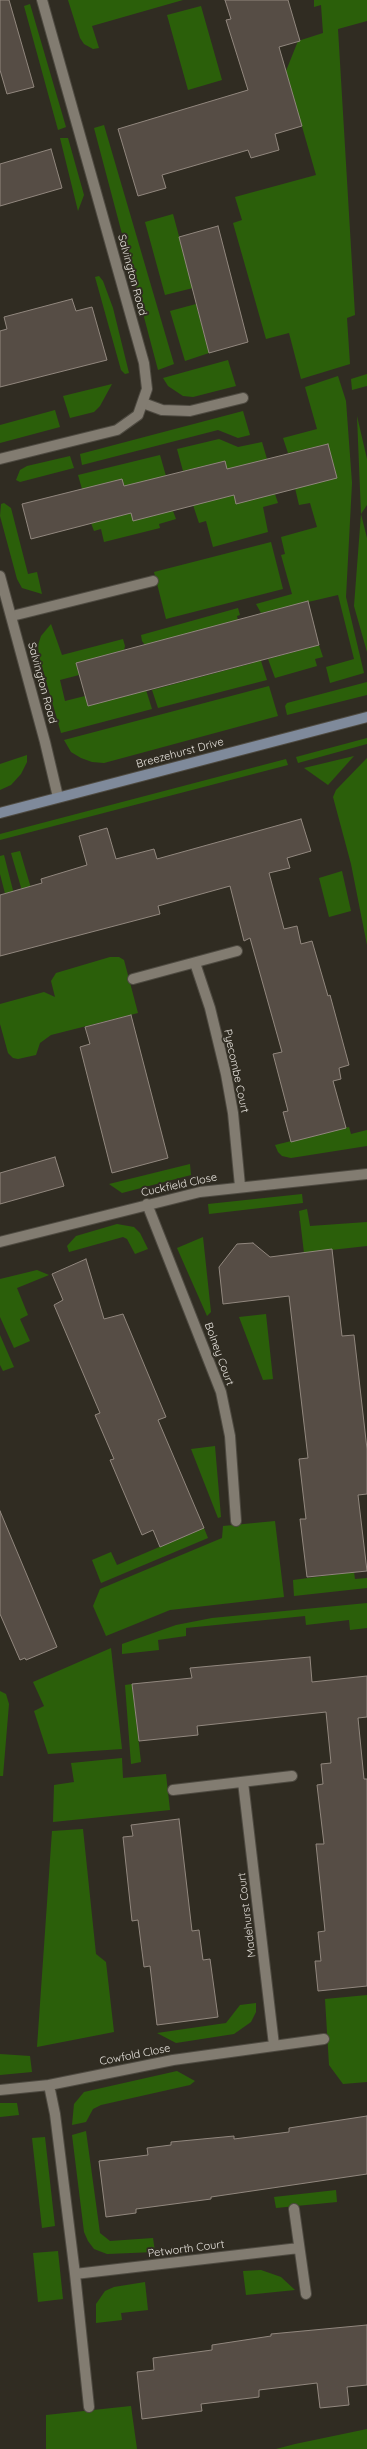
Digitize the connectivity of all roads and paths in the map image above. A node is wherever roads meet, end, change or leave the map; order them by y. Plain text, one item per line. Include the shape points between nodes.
1 (42, 0) edge
2 (243, 398) dead end
3 (143, 403) junction
4 (0, 460) edge
5 (0, 576) edge
6 (153, 581) dead end
7 (12, 616) junction
8 (367, 717) edge
9 (58, 797) junction
10 (0, 812) edge
11 (237, 951) dead end
12 (195, 963) junction
13 (133, 979) dead end
14 (367, 1174) edge
15 (240, 1186) junction
16 (147, 1204) junction
17 (0, 1242) edge
18 (236, 1521) dead end
19 (292, 1776) dead end
20 (243, 1782) junction
21 (173, 1790) dead end
22 (324, 2039) dead end
23 (274, 2045) junction
24 (49, 2085) junction
25 (0, 2090) edge
26 (294, 2210) dead end
27 (299, 2248) junction
28 (75, 2274) junction
29 (306, 2294) dead end
30 (89, 2406) dead end

1 - 3 street, Salvington Road via 144,363 147,389
2 - 3 street via 190,411 162,410
3 - 4 street, Salvington Road via 138,415 117,430
5 - 7 street, Salvington Road
6 - 7 street
7 - 9 street, Salvington Road
8 - 9 street, Breezehurst Drive
9 - 10 street, Breezehurst Drive
11 - 12 street
12 - 13 street
12 - 15 street, Pyecombe Court via 210,1008 226,1074 233,1113
14 - 15 street, Cuckfield Close
15 - 16 street, Cuckfield Close
16 - 17 street, Cuckfield Close
16 - 18 street, Bolney Court via 220,1392 230,1436
19 - 20 street
20 - 21 street
20 - 23 street, Madehurst Court
22 - 23 street, Cowfold Close
23 - 24 street, Cowfold Close via 173,2060
24 - 25 street, Cowfold Close
24 - 28 street
26 - 27 street
27 - 28 street, Petworth Court
27 - 29 street
28 - 30 street

